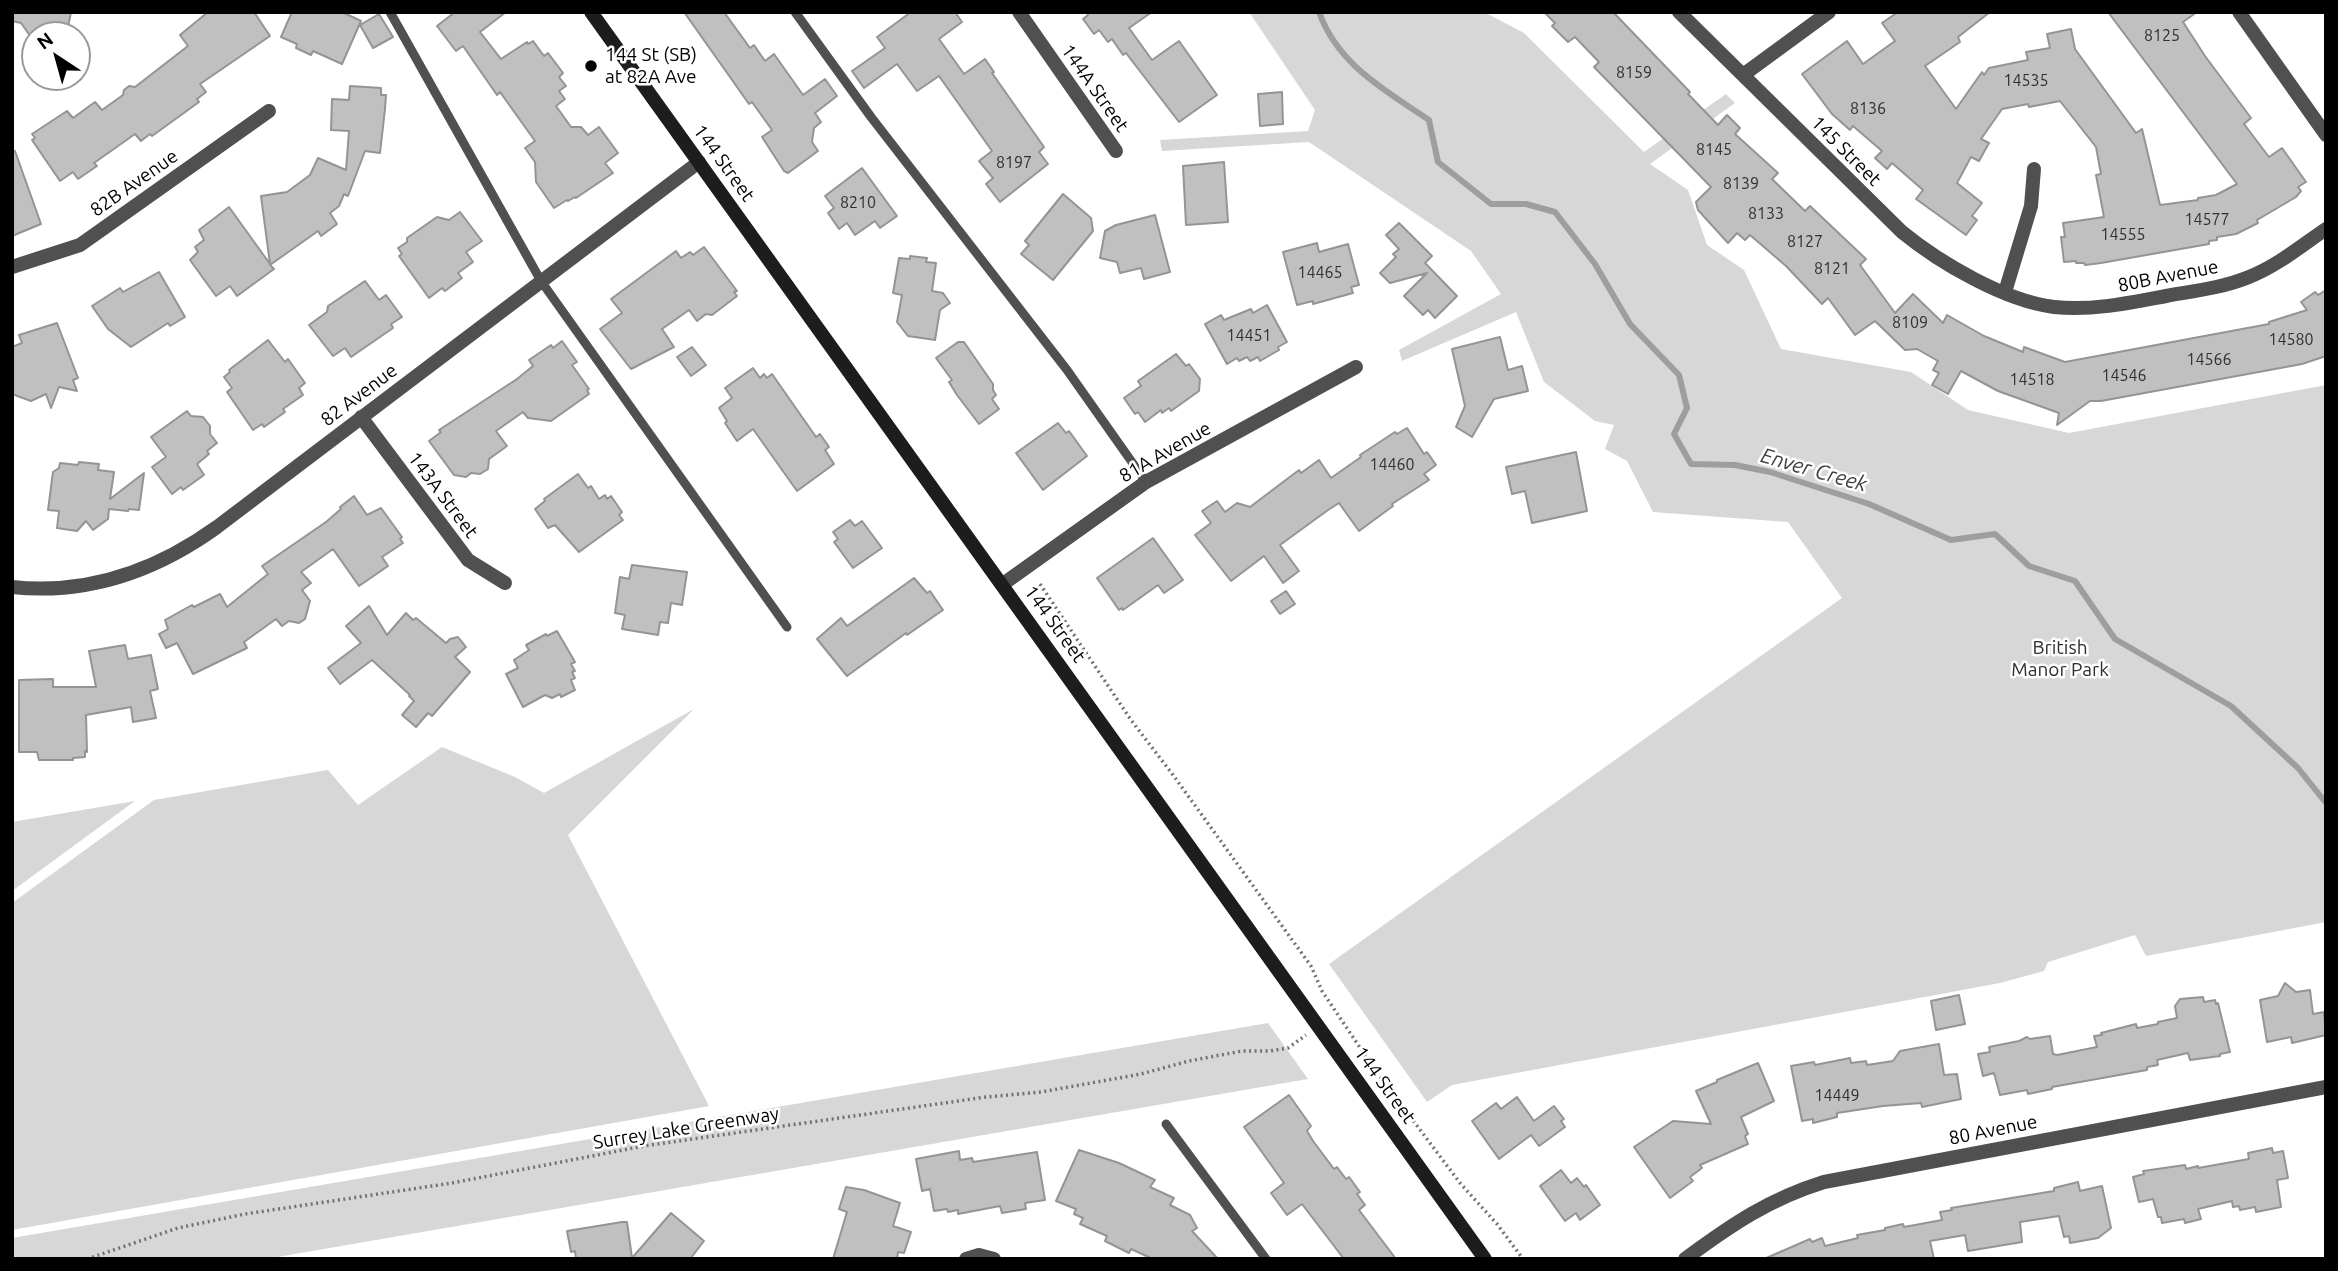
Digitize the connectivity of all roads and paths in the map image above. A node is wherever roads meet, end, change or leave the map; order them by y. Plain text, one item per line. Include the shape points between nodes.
1 (390, 12) edge
2 (591, 12) edge
3 (795, 12) edge
4 (1019, 12) edge
5 (1679, 12) edge
6 (1829, 12) edge
7 (2239, 12) edge
8 (1743, 75) junction
9 (269, 111) dead end
10 (2326, 135) edge
11 (1116, 151) dead end
12 (699, 162) junction
13 (2034, 169) dead end
14 (2326, 229) edge
15 (12, 267) edge
16 (541, 281) junction
17 (2005, 292) junction
18 (1356, 367) dead end
19 (361, 417) junction
20 (1146, 482) junction
21 (505, 583) dead end
22 (1003, 584) junction
23 (1040, 584) dead end
24 (12, 587) edge
25 (787, 627) dead end
26 (1292, 1045) dead end
27 (2326, 1087) edge
28 (1166, 1124) dead end
29 (103, 1256) edge
30 (1694, 1256) edge
31 (87, 1259) edge
32 (966, 1259) edge
33 (994, 1259) edge
34 (1266, 1259) edge
35 (1485, 1259) edge
36 (1523, 1259) edge

1 - 16 lane
2 - 12 main road, 144 Street
3 - 20 lane via 1068,370
4 - 11 street, 144A Street
5 - 8 street, 145 Street
6 - 8 street
7 - 10 street
8 - 17 street, 145 Street via 1902,232
9 - 15 street, 82B Avenue via 80,245
12 - 16 street, 82 Avenue
12 - 22 main road, 144 Street
13 - 17 street via 2031,206
14 - 17 street, 80B Avenue via 2264,270 2218,287 2088,308 2053,307
16 - 19 street, 82 Avenue
16 - 25 lane
18 - 20 street, 81A Avenue
19 - 21 street, 143A Street via 468,561
19 - 24 street, 82 Avenue via 217,527 166,559 92,584
20 - 22 street, 81A Avenue
22 - 35 main road, 144 Street
23 - 36 path via 1131,720 1311,966 1322,991 1373,1067
26 - 29 path, Surrey Lake Greenway via 1215,1056 1041,1093 645,1146 452,1183 245,1214 178,1228
27 - 30 street, 80 Avenue via 1824,1182 1757,1209
28 - 34 lane
29 - 31 path, Surrey Lake Greenway
32 - 33 street via 979,1255

